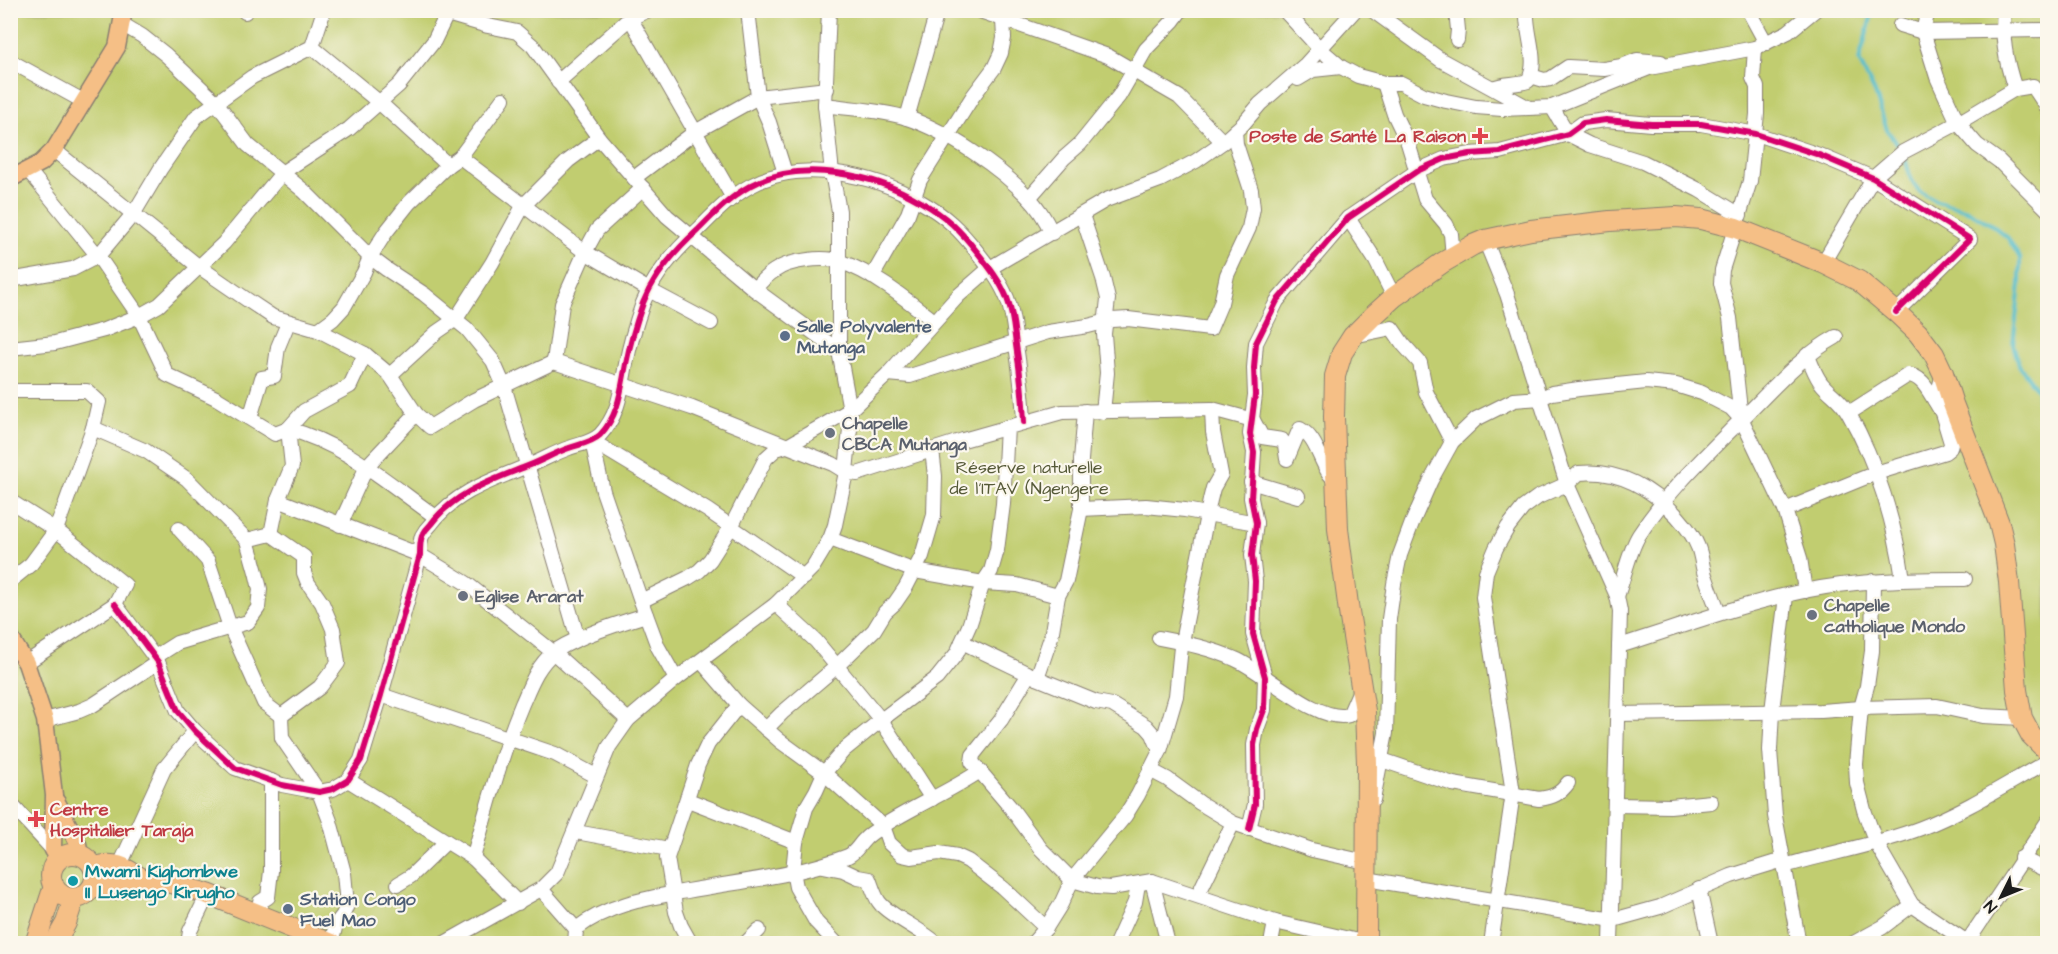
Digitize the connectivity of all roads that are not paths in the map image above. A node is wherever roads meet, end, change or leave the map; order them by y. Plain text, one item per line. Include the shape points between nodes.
1 (324, 10) edge
2 (649, 10) edge
3 (748, 10) edge
4 (829, 10) edge
5 (934, 10) edge
6 (977, 10) edge
7 (1181, 10) edge
8 (1284, 10) edge
9 (1355, 10) edge
10 (1371, 10) edge
11 (1456, 10) edge
12 (1527, 10) edge
13 (1748, 10) edge
14 (1815, 10) edge
15 (1928, 10) edge
16 (2004, 10) edge
17 (123, 17) edge
18 (630, 18) junction
19 (1003, 20) junction
20 (1900, 25) dead end
21 (2048, 30) edge
22 (1923, 32) junction
23 (2002, 32) junction
24 (1457, 40) dead end
25 (1760, 45) junction
26 (312, 47) junction
27 (1318, 48) junction
28 (10, 61) edge
29 (1674, 63) junction
30 (1341, 68) junction
31 (1134, 71) junction
32 (1532, 76) junction
33 (558, 82) junction
34 (1384, 83) junction
35 (1280, 86) junction
36 (1493, 88) junction
37 (827, 89) junction
38 (2015, 89) junction
39 (758, 97) junction
40 (503, 99) dead end
41 (83, 101) junction
42 (216, 102) junction
43 (380, 103) junction
44 (825, 105) junction
45 (1552, 107) junction
46 (1529, 108) junction
47 (2048, 109) edge
48 (907, 118) junction
49 (1958, 123) junction
50 (1235, 131) junction
51 (695, 132) junction
52 (1568, 134) junction
53 (1756, 134) junction
54 (947, 137) junction
55 (599, 138) junction
56 (1223, 142) junction
57 (54, 150) junction
58 (454, 161) junction
59 (28, 170) junction
60 (1417, 171) junction
61 (283, 172) junction
62 (785, 172) junction
63 (832, 173) junction
64 (1873, 178) junction
65 (10, 179) edge
66 (638, 183) junction
67 (913, 197) junction
68 (734, 198) junction
69 (1029, 198) junction
70 (523, 206) junction
71 (2048, 210) edge
72 (134, 213) junction
73 (1082, 215) junction
74 (1348, 218) junction
75 (1738, 221) junction
76 (1052, 232) junction
77 (690, 237) junction
78 (1485, 240) junction
79 (585, 252) junction
80 (98, 256) junction
81 (370, 257) junction
82 (1453, 257) junction
83 (840, 261) junction
84 (1823, 263) junction
85 (198, 266) junction
86 (990, 268) junction
87 (873, 278) junction
88 (10, 279) edge
89 (754, 289) junction
90 (649, 290) junction
91 (1394, 297) junction
92 (1896, 312) junction
93 (139, 316) junction
94 (456, 319) junction
95 (934, 321) junction
96 (1106, 322) junction
97 (288, 323) junction
98 (711, 323) dead end
99 (318, 330) junction
100 (1353, 336) junction
101 (1836, 337) dead end
102 (1016, 343) junction
103 (10, 348) edge
104 (838, 351) junction
105 (365, 354) junction
106 (1807, 355) junction
107 (554, 362) junction
108 (1943, 373) junction
109 (888, 374) junction
110 (390, 375) junction
111 (622, 385) junction
112 (504, 386) junction
113 (10, 391) edge
114 (1541, 398) junction
115 (1935, 401) junction
116 (1212, 409) junction
117 (850, 410) junction
118 (1085, 411) junction
119 (1103, 412) junction
120 (1849, 413) junction
121 (416, 414) junction
122 (250, 418) junction
123 (1252, 420) junction
124 (1742, 420) junction
125 (1024, 422) junction
126 (93, 428) junction
127 (1007, 428) junction
128 (288, 429) junction
129 (592, 441) junction
130 (1452, 442) junction
131 (789, 445) junction
132 (932, 450) junction
133 (367, 466) junction
134 (527, 466) junction
135 (846, 472) junction
136 (1876, 473) junction
137 (1251, 482) junction
138 (1336, 482) junction
139 (1568, 484) junction
140 (1298, 496) dead end
141 (278, 500) junction
142 (10, 501) edge
143 (1664, 502) junction
144 (1081, 509) junction
145 (1785, 510) junction
146 (1207, 515) junction
147 (436, 517) junction
148 (1256, 522) junction
149 (340, 525) junction
150 (731, 527) junction
151 (179, 529) dead end
152 (56, 530) junction
153 (271, 534) junction
154 (830, 539) junction
155 (247, 540) junction
156 (420, 555) junction
157 (915, 570) junction
158 (804, 577) junction
159 (1903, 579) junction
160 (1965, 579) dead end
161 (10, 581) edge
162 (1873, 582) junction
163 (983, 583) junction
164 (1805, 591) junction
165 (1058, 596) junction
166 (1617, 596) junction
167 (1786, 596) junction
168 (641, 601) junction
169 (115, 604) junction
170 (776, 604) junction
171 (1719, 613) junction
172 (646, 615) junction
173 (230, 627) junction
174 (10, 637) edge
175 (1159, 638) dead end
176 (578, 639) junction
177 (962, 642) junction
178 (1182, 642) junction
179 (1618, 646) junction
180 (553, 652) junction
181 (156, 660) junction
182 (701, 661) junction
183 (26, 663) junction
184 (836, 667) junction
185 (1033, 676) junction
186 (1265, 677) junction
187 (676, 679) junction
188 (1362, 685) junction
189 (381, 695) junction
190 (739, 705) junction
191 (1861, 708) junction
192 (1772, 711) junction
193 (1617, 714) junction
194 (281, 716) junction
195 (2022, 718) junction
196 (45, 720) junction
197 (628, 720) junction
198 (881, 720) junction
199 (766, 729) junction
200 (195, 731) junction
201 (508, 737) junction
202 (1160, 751) junction
203 (2048, 752) edge
204 (1382, 760) junction
205 (2048, 761) edge
206 (1150, 770) junction
207 (980, 771) junction
208 (824, 773) junction
209 (596, 776) junction
210 (348, 780) junction
211 (270, 781) junction
212 (1568, 783) dead end
213 (318, 792) junction
214 (1513, 793) junction
215 (54, 795) junction
216 (932, 799) junction
217 (688, 800) junction
218 (1712, 802) dead end
219 (1616, 806) junction
220 (13, 809) edge
221 (2048, 821) edge
222 (1233, 823) junction
223 (883, 826) junction
224 (1249, 829) junction
225 (1366, 830) junction
226 (576, 832) junction
227 (446, 842) junction
228 (796, 842) junction
229 (1876, 843) junction
230 (669, 849) junction
231 (56, 854) junction
232 (473, 858) junction
233 (2021, 858) junction
234 (1784, 863) junction
235 (120, 865) junction
236 (821, 866) junction
237 (89, 870) junction
238 (793, 871) junction
239 (1366, 871) junction
240 (2048, 871) edge
241 (1072, 880) junction
242 (146, 881) junction
243 (1152, 881) junction
244 (398, 884) dead end
245 (1138, 884) junction
246 (54, 886) junction
247 (1699, 889) junction
248 (541, 890) junction
249 (672, 893) junction
250 (208, 894) junction
251 (1198, 896) junction
252 (74, 898) junction
253 (1497, 900) junction
254 (518, 903) junction
255 (1912, 905) junction
256 (261, 917) junction
257 (1613, 920) junction
258 (1275, 922) junction
259 (1046, 928) junction
260 (759, 930) dead end
261 (1872, 933) junction
262 (575, 936) edge
263 (931, 941) edge
264 (1367, 943) edge
265 (1967, 943) edge
266 (35, 944) edge
267 (54, 944) edge
268 (188, 944) edge
269 (331, 944) edge
270 (443, 944) edge
271 (691, 944) edge
272 (745, 944) edge
273 (837, 944) edge
274 (1032, 944) edge
275 (1116, 944) edge
276 (1168, 944) edge
277 (1271, 944) edge
278 (1491, 944) edge
279 (1611, 944) edge
280 (1711, 944) edge
281 (1799, 944) edge
282 (1852, 944) edge
283 (1883, 944) edge

1 - 26 street
2 - 18 street
3 - 39 street
4 - 37 street
5 - 48 street via 935,19
6 - 19 street
7 - 31 street via 1146,49
8 - 27 street
9 - 27 street
10 - 36 street via 1441,60
11 - 24 street
12 - 32 street
13 - 25 street
14 - 25 street via 1788,32
15 - 22 street
16 - 23 street
17 - 41 main road via 117,47
17 - 42 street
18 - 33 street
18 - 51 street
19 - 31 street via 1108,56
19 - 54 street via 1004,38 994,68
20 - 22 street
21 - 23 street
22 - 23 street
22 - 49 street via 1937,77
23 - 38 street
25 - 29 street
25 - 53 street via 1753,78 1757,87
26 - 42 street via 252,77
26 - 43 street
27 - 30 street
27 - 35 street
28 - 41 street
29 - 32 street via 1637,60 1604,69 1568,67 1550,80
29 - 45 street via 1649,68
30 - 34 street
30 - 35 street via 1313,70
31 - 56 street via 1179,97
31 - 69 street via 1080,144
32 - 36 street via 1515,85
33 - 43 street via 518,32 447,14 420,60
33 - 55 street
34 - 46 street via 1401,83 1424,96 1476,107
34 - 60 street
35 - 50 street
36 - 46 street
37 - 39 street
37 - 44 street
38 - 47 street via 2034,86
38 - 49 street
39 - 51 street
39 - 62 street
40 - 58 street
41 - 57 main road
42 - 61 street via 248,145
42 - 72 street via 196,117
43 - 58 street
43 - 61 street via 349,129
44 - 48 street
44 - 63 street
45 - 46 street
45 - 52 street
48 - 54 street
49 - 64 street via 1903,152
49 - 71 street
50 - 56 street
50 - 96 street via 1253,208 1210,329 1128,319
51 - 66 street
51 - 68 street
52 - 53 street via 1583,123 1606,120 1701,124
52 - 60 street via 1500,152 1444,159
52 - 75 street via 1643,162 1699,190
53 - 64 street
53 - 75 street via 1750,181
54 - 67 street
54 - 69 street via 998,171
55 - 66 street
55 - 70 street via 568,161
56 - 73 street via 1185,168 1106,200
57 - 59 main road
57 - 72 street
58 - 70 street
58 - 81 street via 409,203
59 - 65 main road
59 - 80 street
60 - 74 street
60 - 82 street via 1425,199 1451,234
61 - 81 street
61 - 85 street via 224,243
62 - 63 street
62 - 68 street via 750,186
63 - 67 street via 870,181
63 - 83 street via 839,211
64 - 84 street
64 - 92 street via 1970,239
66 - 77 street
66 - 79 street via 597,230
67 - 86 street via 948,218
67 - 87 street via 908,214
68 - 77 street
69 - 76 street
70 - 79 street
70 - 94 street
72 - 80 street
72 - 85 street
73 - 76 street
73 - 96 street via 1108,299
74 - 91 street
74 - 123 street via 1293,281 1268,317 1256,344
75 - 78 highway via 1676,217 1532,230
75 - 84 highway
75 - 124 street via 1720,283 1730,318
76 - 86 street
77 - 89 street
77 - 90 street
78 - 82 highway
78 - 114 street
79 - 90 street
79 - 107 street via 562,304
80 - 88 street via 73,268
80 - 93 street
81 - 94 street
81 - 99 street via 344,307
82 - 91 highway
83 - 87 street
83 - 89 street via 785,264
83 - 104 street
84 - 92 highway via 1859,281
85 - 93 street via 159,305
85 - 97 street
86 - 95 street
86 - 102 street via 1007,298
87 - 95 street
89 - 104 street
90 - 98 street
90 - 111 street via 631,340
91 - 100 highway
92 - 108 highway via 1934,354
93 - 103 street via 55,343
93 - 122 street via 166,375
94 - 110 street
94 - 112 street via 493,361
95 - 109 street
96 - 102 street via 1048,332
96 - 119 street
97 - 99 street
97 - 122 street via 278,347 274,376 262,378
99 - 105 street
100 - 130 street via 1392,328 1420,363 1426,392
100 - 138 highway via 1340,358 1334,385
101 - 106 street
102 - 109 street via 910,376
102 - 125 street
104 - 117 street
105 - 110 street
105 - 128 street via 350,386 304,411
106 - 120 street via 1821,384 1839,398
106 - 124 street
107 - 111 street
107 - 112 street
108 - 115 street
108 - 195 highway via 2004,544
109 - 117 street
110 - 121 street
111 - 129 street via 614,416
111 - 131 street
112 - 121 street via 430,427
112 - 134 street
113 - 126 street via 87,391 99,402
114 - 124 street via 1552,393 1646,382 1676,385 1720,401
114 - 130 street via 1514,400 1494,409 1476,419
114 - 139 street
115 - 120 street via 1915,375 1908,375
115 - 136 street via 1942,413 1950,448
116 - 119 street
116 - 123 street
116 - 146 street via 1221,474 1213,488
117 - 131 street
117 - 135 street
118 - 119 street
118 - 125 street via 1062,412
118 - 144 street
120 - 136 street
121 - 133 street
122 - 128 street via 275,434
123 - 137 street
123 - 138 street via 1262,437 1282,440 1287,459 1300,429 1303,430
124 - 143 street
124 - 145 street
125 - 127 street
126 - 152 street
126 - 155 street via 146,451 187,478
127 - 132 street
127 - 163 street via 997,550 992,571
128 - 133 street via 312,435
128 - 141 street via 292,466
129 - 134 street
129 - 150 street
129 - 168 street via 603,490
130 - 204 street via 1431,480 1400,555 1389,619
131 - 135 street
131 - 150 street via 766,458
132 - 135 street via 856,474
132 - 157 street via 934,515
133 - 147 street
133 - 149 street
134 - 147 street via 456,498
134 - 176 street
135 - 154 street
136 - 145 street
136 - 159 street via 1900,555
137 - 140 street
137 - 148 street
138 - 188 highway via 1342,562
139 - 143 street via 1579,473 1613,475 1649,490
139 - 166 street
139 - 214 street via 1523,508 1508,527 1486,572 1483,597
141 - 149 street
141 - 153 street
142 - 152 street
143 - 166 street via 1637,537
143 - 171 street via 1698,546
144 - 146 street via 1146,506
144 - 165 street via 1066,581
145 - 164 street via 1800,558
146 - 148 street
146 - 178 street
147 - 156 street via 422,536
148 - 186 street via 1252,555 1253,634
149 - 156 street
150 - 158 street
150 - 168 street via 699,571
151 - 173 street via 208,561
152 - 161 street via 31,564
152 - 169 street via 125,585
153 - 155 street
153 - 194 street via 304,557 304,573 333,629 338,663 320,687
154 - 157 street
154 - 158 street
155 - 173 street via 260,589 258,608 248,622
156 - 180 street via 466,583
156 - 189 street
157 - 163 street
157 - 184 street via 874,630
158 - 170 street
159 - 160 street
159 - 162 street
162 - 164 street
162 - 191 street via 1872,651
163 - 165 street via 1017,585
163 - 177 street
164 - 167 street
165 - 185 street via 1051,637
166 - 179 street
167 - 171 street
167 - 192 street
168 - 172 street
169 - 181 street
169 - 183 street
170 - 182 street
170 - 184 street via 816,641
171 - 179 street
172 - 176 street
172 - 187 street
173 - 181 street via 177,643
173 - 194 street via 264,703
174 - 183 main road
175 - 178 street
176 - 180 street
177 - 185 street
177 - 198 street via 937,678
178 - 186 street via 1235,659
178 - 202 street via 1176,696
179 - 193 street
180 - 197 street
180 - 201 street via 534,675
181 - 196 street via 93,705
181 - 200 street via 178,711
182 - 187 street
182 - 190 street
183 - 196 main road
184 - 198 street
184 - 199 street
185 - 202 street via 1112,705 1146,726 1154,734
185 - 207 street via 973,755 972,762
186 - 188 street via 1297,700 1346,717
186 - 224 street via 1264,710 1254,745 1255,804
187 - 197 street
188 - 225 highway
189 - 201 street
189 - 210 street via 361,760
190 - 199 street
190 - 217 street via 708,744
191 - 192 street
191 - 195 street via 1937,706 1983,716
191 - 229 street via 1857,783
192 - 193 street
192 - 234 street via 1770,750 1775,816
193 - 219 street
194 - 213 street via 282,738
195 - 203 highway via 2031,735
196 - 215 main road
197 - 209 street via 609,747
198 - 208 street via 844,750
198 - 216 street
199 - 208 street
200 - 211 street via 235,768
200 - 235 street via 164,769
201 - 209 street via 555,754
201 - 232 street
202 - 206 street
204 - 214 street via 1452,784
204 - 225 street
205 - 229 street via 1922,828
206 - 222 street
206 - 241 street via 1125,816
207 - 216 street
207 - 241 street via 1041,849
208 - 223 street
208 - 228 street via 806,808
209 - 226 street
210 - 213 street
210 - 227 street
211 - 213 street
211 - 256 street via 271,871 268,897 260,902
212 - 214 street via 1552,797 1539,799
213 - 269 street via 338,849 347,904
214 - 253 street
215 - 231 main road
215 - 237 main road
216 - 223 street
217 - 228 street
217 - 230 street
218 - 219 street
219 - 257 street
220 - 231 street
221 - 233 street
222 - 224 street
222 - 251 street
223 - 236 street via 855,853
223 - 259 street via 889,843 902,855 939,853 968,861
224 - 239 street
225 - 239 highway
226 - 230 street
226 - 248 street via 557,873
227 - 232 street
227 - 244 street
228 - 238 street
229 - 234 street
229 - 255 street
230 - 249 street
231 - 237 highway via 66,855
231 - 246 highway
232 - 254 street
233 - 240 street
233 - 265 street
234 - 247 street via 1731,876
234 - 281 street
235 - 237 highway via 105,864
235 - 242 highway
236 - 238 street
236 - 263 street via 869,879 879,902 888,911
237 - 242 highway via 113,890
237 - 252 highway via 84,894
238 - 249 street
238 - 273 street via 795,887 803,902
239 - 253 street
239 - 264 highway
241 - 245 street via 1111,888
241 - 259 street
242 - 250 highway via 167,882
243 - 245 street
243 - 251 street
243 - 276 street
245 - 275 street via 1135,902
246 - 252 highway via 64,896
246 - 266 highway
247 - 257 street via 1660,907
247 - 280 street
248 - 254 street
248 - 262 street
249 - 262 street via 614,907
249 - 271 street via 681,926
250 - 256 highway
250 - 268 street
251 - 258 street
252 - 267 highway
253 - 257 street
253 - 278 street
254 - 270 street
255 - 261 street
255 - 265 street
256 - 269 highway
257 - 279 street
258 - 264 street
258 - 277 street
259 - 274 street
260 - 272 street
261 - 282 street
261 - 283 street

